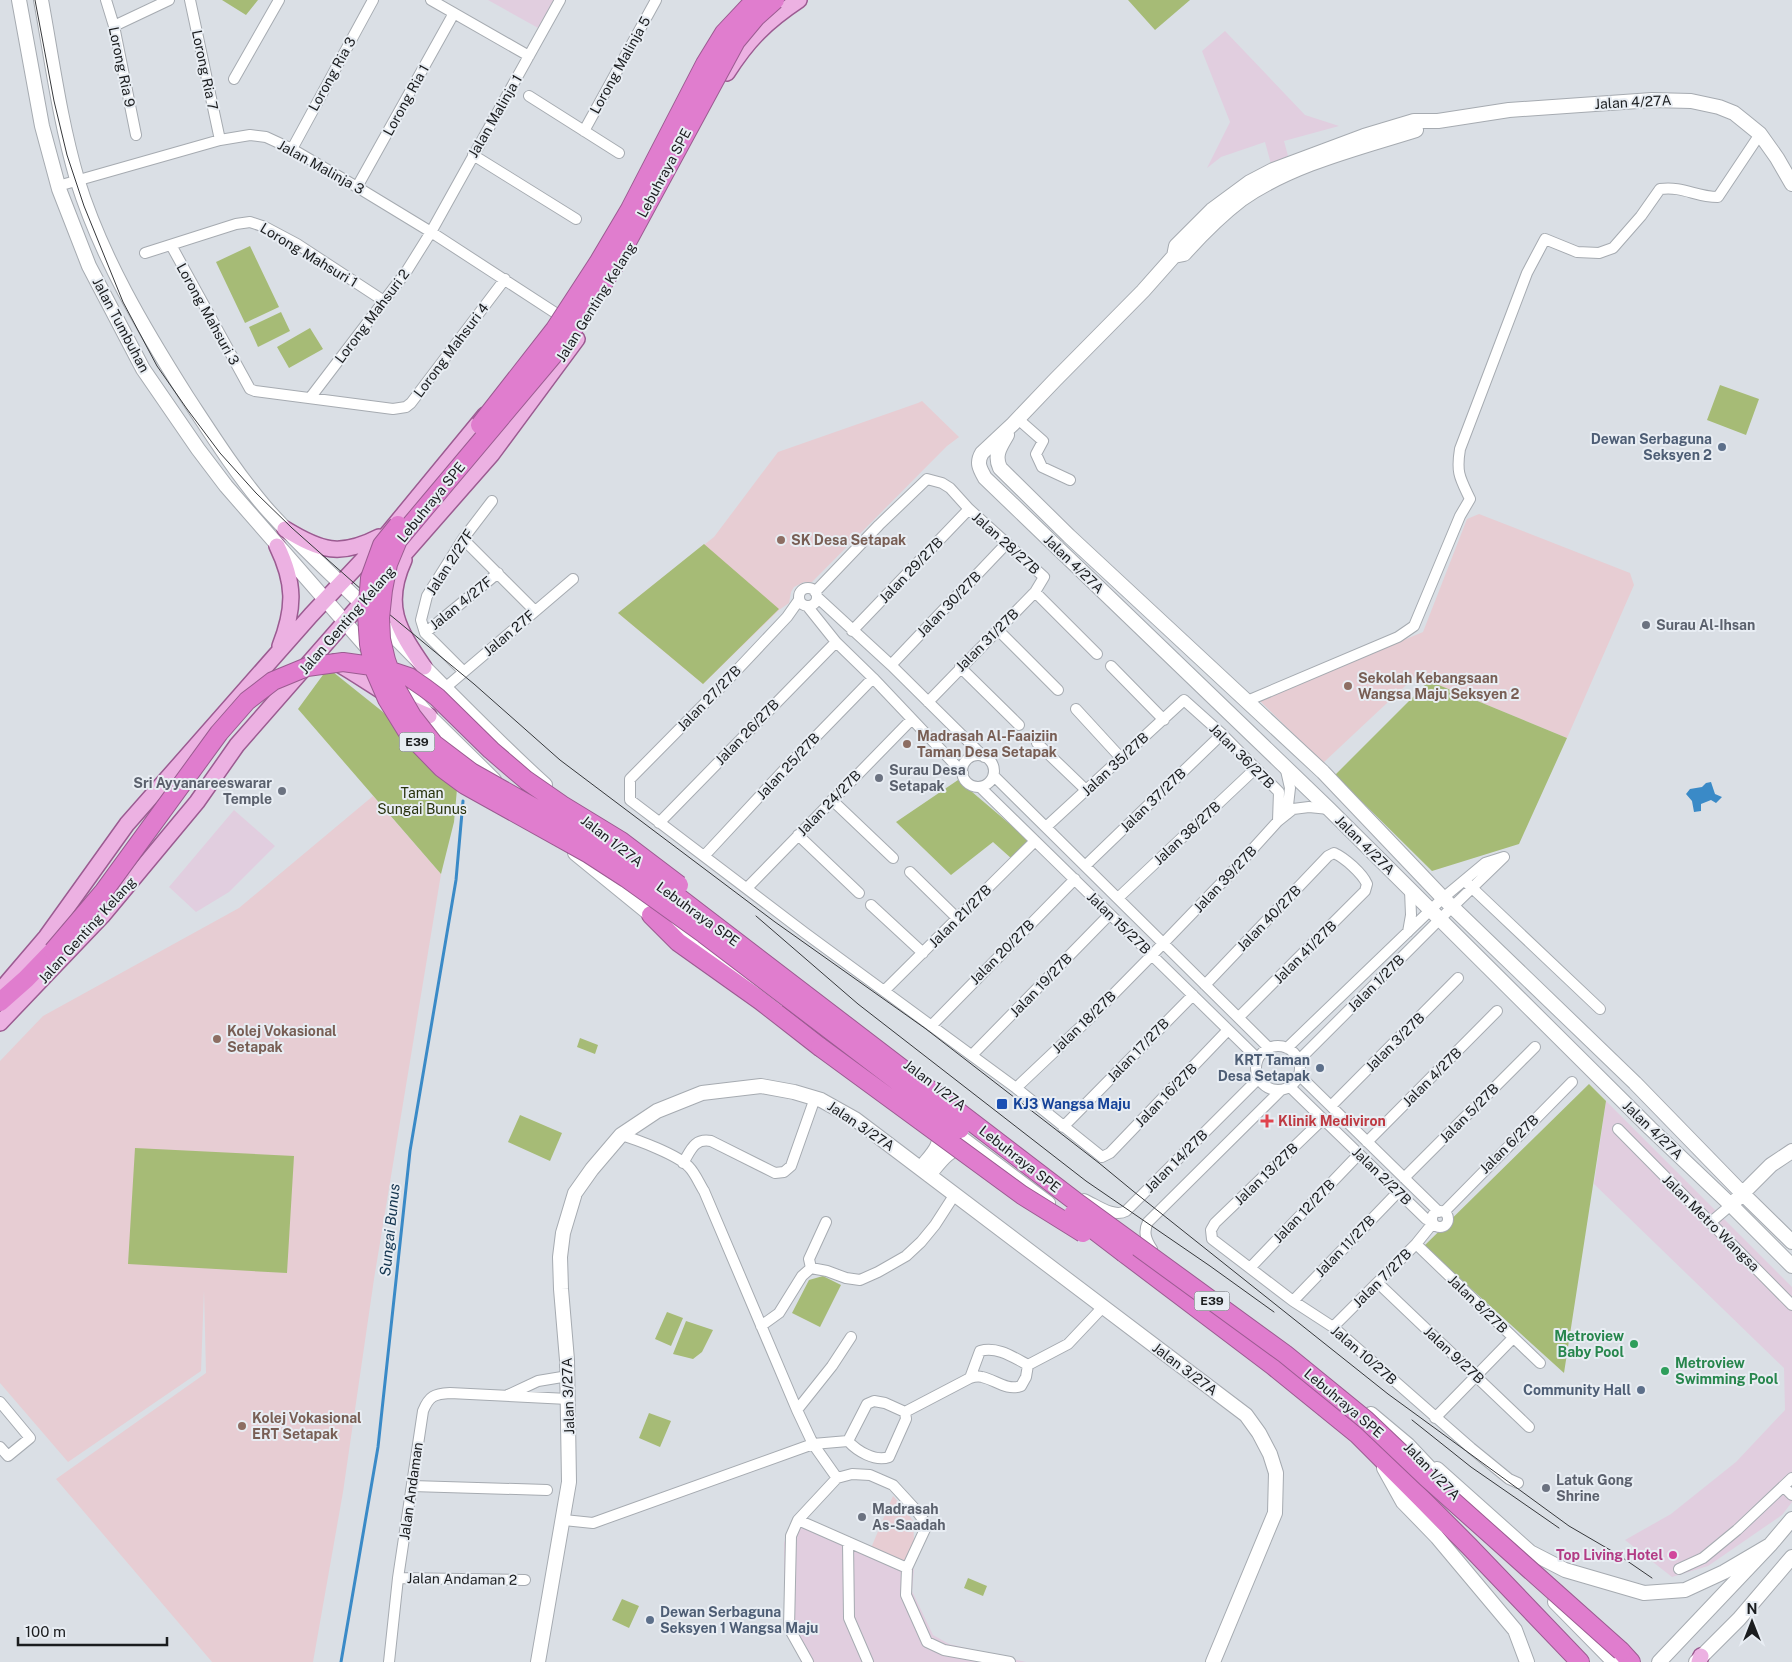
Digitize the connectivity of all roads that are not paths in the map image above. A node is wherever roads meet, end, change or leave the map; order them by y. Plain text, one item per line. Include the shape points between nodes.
1 (19, 0) edge
2 (41, 0) edge
3 (106, 0) edge
4 (169, 0) edge
5 (190, 0) edge
6 (279, 0) edge
7 (373, 0) edge
8 (431, 0) edge
9 (560, 0) edge
10 (656, 0) edge
11 (746, 0) edge
12 (756, 0) edge
13 (798, 0) edge
14 (778, 6) edge
15 (454, 13) junction
16 (114, 26) junction
17 (529, 56) junction
18 (234, 79) dead end
19 (529, 96) dead end
20 (584, 131) junction
21 (1760, 134) junction
22 (136, 135) dead end
23 (220, 140) junction
24 (70, 148) junction
25 (292, 149) junction
26 (619, 153) dead end
27 (473, 155) junction
28 (54, 170) junction
29 (78, 180) junction
30 (1792, 184) edge
31 (58, 186) junction
32 (357, 187) junction
33 (576, 219) dead end
34 (431, 232) junction
35 (98, 234) junction
36 (171, 245) junction
37 (145, 253) dead end
38 (84, 256) junction
39 (505, 279) junction
40 (120, 283) junction
41 (384, 301) junction
42 (108, 303) junction
43 (557, 314) junction
44 (245, 382) joint
45 (310, 398) junction
46 (1016, 421) junction
47 (1070, 480) dead end
48 (492, 501) dead end
49 (969, 509) junction
50 (285, 529) junction
51 (388, 533) junction
52 (464, 539) junction
53 (1007, 543) junction
54 (278, 546) junction
55 (409, 550) junction
56 (498, 573) junction
57 (1044, 577) joint
58 (573, 579) dead end
59 (340, 583) junction
60 (816, 591) junction
61 (1035, 592) junction
62 (324, 601) junction
63 (362, 603) junction
64 (803, 604) junction
65 (535, 611) junction
66 (1155, 617) junction
67 (345, 622) junction
68 (387, 630) junction
69 (998, 630) junction
70 (1143, 630) junction
71 (852, 631) junction
72 (424, 633) junction
73 (836, 642) junction
74 (370, 650) junction
75 (276, 654) junction
76 (1097, 654) dead end
77 (312, 660) junction
78 (891, 665) junction
79 (1111, 666) dead end
80 (424, 667) junction
81 (960, 667) junction
82 (463, 671) junction
83 (874, 678) junction
84 (445, 688) junction
85 (1058, 690) dead end
86 (1184, 700) joint
87 (1247, 701) junction
88 (928, 702) junction
89 (1076, 710) dead end
90 (429, 716) junction
91 (912, 718) junction
92 (1164, 720) junction
93 (1019, 726) dead end
94 (1222, 734) junction
95 (1037, 743) dead end
96 (984, 757) junction
97 (1121, 758) junction
98 (1285, 766) junction
99 (1256, 768) junction
100 (963, 774) junction
101 (994, 776) junction
102 (980, 787) junction
103 (1086, 790) junction
104 (832, 800) junction
105 (1329, 809) junction
106 (1287, 814) junction
107 (1278, 821) junction
108 (659, 823) junction
109 (127, 824) junction
110 (1046, 827) junction
111 (798, 835) junction
112 (1035, 841) junction
113 (158, 850) junction
114 (1334, 854) joint
115 (705, 855) junction
116 (1506, 856) dead end
117 (892, 858) dead end
118 (1085, 866) junction
119 (910, 872) dead end
120 (1075, 879) junction
121 (1468, 884) junction
122 (747, 888) junction
123 (1410, 890) junction
124 (859, 893) dead end
125 (1118, 898) junction
126 (1448, 902) junction
127 (870, 905) dead end
128 (1110, 914) junction
129 (651, 915) junction
130 (957, 918) junction
131 (1437, 921) junction
132 (1408, 933) junction
133 (1164, 943) junction
134 (923, 953) junction
135 (1152, 955) junction
136 (782, 976) junction
137 (1458, 978) dead end
138 (1205, 985) junction
139 (0, 991) edge
140 (884, 991) junction
141 (1193, 995) junction
142 (0, 1002) edge
143 (1600, 1009) dead end
144 (1497, 1011) dead end
145 (1239, 1017) junction
146 (0, 1023) edge
147 (931, 1026) junction
148 (1228, 1030) junction
149 (1534, 1047) dead end
150 (1269, 1048) junction
151 (1287, 1048) junction
152 (972, 1055) junction
153 (1258, 1058) junction
154 (1299, 1060) junction
155 (1299, 1075) junction
156 (1258, 1079) junction
157 (1572, 1082) dead end
158 (1016, 1088) junction
159 (1285, 1089) junction
160 (815, 1098) junction
161 (1331, 1106) junction
162 (932, 1116) junction
163 (1323, 1119) junction
164 (1063, 1127) junction
165 (1618, 1129) dead end
166 (621, 1135) junction
167 (1367, 1142) junction
168 (976, 1149) junction
169 (1792, 1151) edge
170 (1359, 1154) junction
171 (684, 1163) junction
172 (925, 1171) junction
173 (1404, 1178) junction
174 (1398, 1192) junction
175 (955, 1194) junction
176 (1743, 1194) junction
177 (1084, 1198) junction
178 (1731, 1205) junction
179 (1439, 1218) junction
180 (826, 1222) dead end
181 (1711, 1222) junction
182 (1211, 1230) joint
183 (1792, 1242) edge
184 (1416, 1244) junction
185 (1152, 1249) junction
186 (1124, 1253) junction
187 (1792, 1266) edge
188 (811, 1268) junction
189 (1250, 1268) junction
190 (1378, 1283) junction
191 (1293, 1301) junction
192 (1792, 1305) edge
193 (1102, 1308) junction
194 (761, 1326) junction
195 (1333, 1327) junction
196 (851, 1337) dead end
197 (1513, 1338) junction
198 (1540, 1363) dead end
199 (1028, 1365) junction
200 (1476, 1375) junction
201 (568, 1376) junction
202 (970, 1378) junction
203 (504, 1397) junction
204 (568, 1399) junction
205 (0, 1402) edge
206 (797, 1410) junction
207 (905, 1412) junction
208 (1435, 1418) junction
209 (1529, 1427) dead end
210 (848, 1441) junction
211 (814, 1444) junction
212 (1408, 1445) junction
213 (0, 1447) edge
214 (1384, 1468) junction
215 (837, 1478) junction
216 (1792, 1478) edge
217 (1518, 1482) dead end
218 (412, 1486) junction
219 (1784, 1487) junction
220 (547, 1490) dead end
221 (1792, 1495) edge
222 (1792, 1519) edge
223 (564, 1520) junction
224 (798, 1520) junction
225 (848, 1542) junction
226 (1770, 1545) junction
227 (1792, 1557) edge
228 (907, 1568) junction
229 (1679, 1570) dead end
230 (398, 1578) junction
231 (526, 1580) dead end
232 (1699, 1660) edge
233 (389, 1662) edge
234 (538, 1662) edge
235 (808, 1662) edge
236 (868, 1662) edge
237 (1010, 1662) edge
238 (1213, 1662) edge
239 (1527, 1662) edge
240 (1576, 1662) edge
241 (1580, 1662) edge
242 (1614, 1662) edge
243 (1631, 1662) edge
244 (1659, 1662) edge

1 - 28 main road, Jalan Tumbuhan via 42,126
2 - 24 main road, Jalan Tumbuhan
3 - 16 street, Lorong Ria 9
4 - 16 street
5 - 23 street, Lorong Ria 7
6 - 18 street
7 - 25 street, Lorong Ria 3
8 - 15 street
9 - 17 street, Jalan Malinja 1
10 - 20 street, Lorong Malinja 5
11 - 43 main road, Jalan Genting Kelang via 719,37 605,242
12 - 14 main road via 761,10 767,13
12 - 186 highway, Lebuhraya SPE / E39, bridge via 724,34 705,64 630,209 555,329 447,468 382,545 370,578 367,615 374,669 387,699 408,732 442,768 465,785 589,854 634,883
13 - 14 main road, Jalan Genting Kelang
14 - 55 main road, Jalan Genting Kelang via 744,47 714,93 628,253 575,341 492,454
14 - 136 highway, Lebuhraya SPE / E39, bridge via 756,17 736,41 613,268 566,340 398,540 388,564 380,618 381,639 396,688 434,744 471,772 609,850
15 - 17 street
15 - 32 street, Lorong Ria 1
16 - 22 street, Lorong Ria 9
17 - 27 street, Jalan Malinja 1
19 - 20 street
20 - 26 street
21 - 30 main road, Jalan 4/27A
21 - 46 main road, Jalan 4/27A via 1734,113 1704,103 1645,100 1509,110 1438,121 1314,163 1263,187 1226,212 1184,254 1174,256
21 - 87 street via 1718,197 1704,197 1672,187 1660,189 1626,236 1613,248 1598,253 1577,252 1545,239 1527,272 1460,449 1457,467 1470,500 1460,516 1414,626 1398,637
23 - 25 street, Jalan Malinja 3 via 244,135 260,136
23 - 29 street, Jalan Malinja 3
24 - 28 main road via 67,172
24 - 29 main road, Jalan Tumbuhan
25 - 32 street, Jalan Malinja 3
27 - 33 street
27 - 34 street, Jalan Malinja 1
28 - 31 main road, Jalan Tumbuhan
29 - 31 street, Jalan Malinja 3
29 - 35 main road, Jalan Tumbuhan
31 - 38 main road, Jalan Tumbuhan
32 - 34 street, Jalan Malinja 3
34 - 39 street, Jalan Malinja 3
34 - 41 street, Lorong Mahsuri 2
35 - 38 main road via 83,233
35 - 40 main road, Jalan Tumbuhan
36 - 37 street, Lorong Mahsuri 1
36 - 41 street, Lorong Mahsuri 1 via 236,224 259,224 297,244
36 - 44 street, Lorong Mahsuri 3
38 - 42 main road, Jalan Tumbuhan
39 - 43 street, Jalan Malinja 3
39 - 45 street, Lorong Mahsuri 4 via 406,407 393,409
40 - 42 main road via 122,303 118,306
40 - 50 main road, Jalan Tumbuhan via 162,358 204,423 249,487
41 - 45 street, Lorong Mahsuri 2
42 - 54 main road, Jalan Tumbuhan via 143,368 198,449
43 - 51 main road, Jalan Genting Kelang via 503,392
44 - 45 street, Lorong Mahsuri 4 via 255,391
46 - 47 street via 1043,441 1036,454 1042,467
46 - 66 main road, Jalan 4/27A via 997,452 1000,468
46 - 70 main road, Jalan 4/27A via 978,459 985,478
48 - 52 street, Jalan 2/27F
49 - 53 street, Jalan 28/27B
49 - 60 street, Jalan 28/27B via 950,488 926,479
49 - 71 street, Jalan 29/27B
50 - 51 main road via 318,546 334,549 355,548
50 - 59 main road, Jalan Tumbuhan
51 - 59 main road, Jalan Genting Kelang
52 - 56 street
52 - 72 street, Jalan 2/27F via 427,596 421,620
53 - 57 street, Jalan 28/27B
53 - 78 street, Jalan 30/27B
54 - 62 main road, Jalan Tumbuhan
54 - 75 main road via 289,575 292,599 288,625
55 - 63 main road, Jalan Genting Kelang
55 - 80 main road via 398,575 394,615
56 - 65 street
56 - 72 street, Jalan 4/27F
57 - 61 street, Jalan 31/27B
58 - 65 street, Jalan 27F
59 - 62 main road, Jalan Genting Kelang
59 - 63 main road, Jalan 1/27A
60 - 64 street via 815,604
60 - 64 street via 802,590 799,595
60 - 71 street
61 - 69 street, Jalan 31/27B
61 - 76 street
62 - 67 main road, Jalan 1/27A
62 - 75 main road, Jalan Genting Kelang
63 - 67 main road, Jalan Genting Kelang
63 - 68 main road, Jalan 1/27A
64 - 73 street
64 - 108 street, Jalan 27/27B via 630,779 630,800
65 - 82 street, Jalan 27F
66 - 70 street
66 - 87 main road, Jalan 4/27A
67 - 74 main road, Jalan 1/27A
67 - 77 main road, Jalan Genting Kelang
68 - 74 main road via 370,630 366,638
68 - 80 main road, Jalan 1/27A
69 - 81 street, Jalan 31/27B
69 - 85 street
70 - 98 main road, Jalan 4/27A
71 - 78 street
72 - 82 street
73 - 83 street
73 - 108 street, Jalan 26/27B
74 - 90 main road, Jalan 1/27A
75 - 109 main road, Jalan Genting Kelang
77 - 90 main road via 330,660 381,692
77 - 113 main road, Jalan Genting Kelang via 237,745
78 - 88 street
79 - 92 street
80 - 84 main road, Jalan 1/27A
81 - 88 street, Jalan 31/27B
81 - 93 street
82 - 84 street, Jalan 27F
83 - 91 street
83 - 115 street, Jalan 25/27B via 796,756
84 - 177 main road, Jalan 1/27A via 505,749 583,818
86 - 92 street, Jalan 35/27B
86 - 94 street, Jalan 36/27B
87 - 126 main road, Jalan 4/27A via 1323,772
88 - 96 street
89 - 97 street
90 - 129 main road, Jalan 1/27A via 563,843
91 - 100 street
91 - 104 street, Jalan 24/27B
92 - 97 street, Jalan 35/27B
94 - 99 street, Jalan 36/27B
94 - 118 street, Jalan 37/27B
95 - 103 street
96 - 100 street via 969,759
96 - 101 street via 991,762
97 - 103 street, Jalan 35/27B
98 - 105 main road, Jalan 4/27A
98 - 106 street via 1290,788
99 - 107 street, Jalan 36/27B via 1279,792
99 - 125 street, Jalan 38/27B
100 - 102 street via 967,782
101 - 102 street
101 - 110 street, Jalan 15/27B
102 - 112 street, Jalan 15/27B
103 - 110 street, Jalan 35/27B
104 - 111 street, Jalan 24/27B
104 - 117 street
105 - 106 street, Jalan 39/27B via 1309,807 1293,809
105 - 123 main road, Jalan 4/27A
106 - 107 street, Jalan 39/27B
107 - 133 street, Jalan 39/27B
108 - 115 street
109 - 113 main road via 144,817 156,821 161,834
109 - 139 main road, Jalan Genting Kelang via 46,937
110 - 118 street, Jalan 15/27B
111 - 122 street, Jalan 24/27B
111 - 124 street
112 - 120 street, Jalan 15/27B
112 - 130 street, Jalan 21/27B
113 - 146 main road, Jalan Genting Kelang via 86,934
114 - 138 street, Jalan 40/27B via 1328,856
114 - 145 street, Jalan 41/27B via 1365,879 1365,891
115 - 122 street
116 - 121 street, Jalan 1/27B via 1485,862
118 - 125 street, Jalan 15/27B
119 - 130 street
120 - 128 street, Jalan 15/27B
120 - 147 street, Jalan 20/27B
121 - 126 street, Jalan 1/27B
121 - 143 street
122 - 140 street
123 - 131 main road, Jalan 4/27A
123 - 132 street via 1412,915
125 - 133 street, Jalan 15/27B
126 - 131 street, Jalan 1/27B
126 - 176 main road, Jalan 4/27A via 1635,1083
127 - 134 street
128 - 135 street, Jalan 15/27B
128 - 152 street, Jalan 19/27B
129 - 162 main road, Jalan 1/27A via 826,1034
129 - 186 highway, bridge via 678,942 1022,1195 1077,1231
130 - 134 street, Jalan 21/27B
131 - 132 street, Jalan 1/27B
131 - 154 street, Jalan 1/27B
131 - 178 main road, Jalan 4/27A
132 - 151 street, Jalan 1/27B
133 - 135 street, Jalan 39/27B
133 - 138 street, Jalan 15/27B
134 - 140 street, Jalan 21/27B
135 - 141 street, Jalan 15/27B
135 - 158 street, Jalan 18/27B
136 - 142 highway, E39, bridge via 722,920 644,858 526,780 425,688 409,677 379,667 343,662 307,667 274,681 248,700 219,733 104,891 26,980
136 - 243 highway, Lebuhraya SPE / E39, bridge via 1075,1202 1285,1354 1366,1420
137 - 161 street, Jalan 3/27B
138 - 145 street, Jalan 15/27B
140 - 147 street
141 - 148 street, Jalan 15/27B
141 - 164 street, Jalan 17/27B
144 - 167 street, Jalan 4/27B
145 - 150 street, Jalan 15/27B
147 - 152 street
148 - 153 street, Jalan 15/27B
148 - 164 street, Jalan 16/27B via 1110,1154 1102,1158
149 - 173 street, Jalan 5/27B
150 - 151 street
150 - 153 street
151 - 154 street
152 - 158 street
153 - 156 street via 1255,1065
154 - 155 street
155 - 159 street
155 - 161 street, Jalan 2/27B
156 - 159 street via 1268,1088
156 - 177 street, Jalan 14/27B via 1126,1211 1115,1214
157 - 179 street, Jalan 6/27B
158 - 164 street
159 - 163 street, Jalan 2/27B
159 - 185 street, Jalan 14/27B via 1148,1222 1145,1236
160 - 166 main road, Jalan 3/27A via 761,1086 702,1093 658,1111
160 - 171 street via 791,1166 784,1172 774,1174 711,1141 703,1140 695,1144
160 - 172 main road, Jalan 3/27A via 855,1119
161 - 167 street, Jalan 2/27B
162 - 168 main road, Jalan 1/27A
162 - 172 main road via 939,1128 940,1141
163 - 170 street, Jalan 2/27B
163 - 182 street, Jalan 13/27B
165 - 181 street, Jalan Metro Wangsa
166 - 171 street
166 - 201 main road, Jalan 3/27A via 575,1193 563,1233 561,1289
167 - 173 street, Jalan 2/27B
168 - 172 main road via 954,1149
168 - 214 main road, Jalan 1/27A via 1340,1425
169 - 176 main road via 1771,1165
170 - 174 street, Jalan 2/27B
170 - 189 street, Jalan 12/27B
171 - 194 street via 704,1191
172 - 175 main road, Jalan 3/27A
173 - 179 street, Jalan 2/27B
174 - 179 street, Jalan 2/27B via 1426,1219
174 - 191 street, Jalan 11/27B
175 - 188 street via 921,1242 906,1256 878,1272 860,1280
175 - 193 main road, Jalan 3/27A
176 - 178 main road
176 - 183 main road, Jalan 4/27A
177 - 185 main road, Jalan 1/27A
178 - 181 street
178 - 187 main road, Jalan 4/27A
179 - 184 street, Jalan 7/27B
180 - 188 street via 809,1259
181 - 192 street, Jalan Metro Wangsa
182 - 189 street, Jalan 10/27B via 1212,1239
184 - 190 street, Jalan 7/27B
184 - 197 street, Jalan 8/27B
185 - 212 main road, Jalan 1/27A
186 - 241 highway, Lebuhraya SPE / E39 via 1357,1434
188 - 194 street via 802,1276 779,1313
189 - 191 street, Jalan 10/27B
190 - 195 street, Jalan 7/27B
190 - 200 street, Jalan 9/27B
191 - 195 street, Jalan 10/27B
193 - 199 street via 1068,1344
193 - 238 main road, Jalan 3/27A via 1246,1415 1270,1454 1276,1474 1275,1513
194 - 206 street
195 - 208 street, Jalan 10/27B
196 - 206 street
197 - 198 street, Jalan 8/27B
197 - 200 street
199 - 202 street via 1021,1386 1014,1388 980,1376
199 - 202 street via 988,1348 980,1351
200 - 208 street
200 - 209 street, Jalan 9/27B
201 - 203 street, Jalan Andaman via 538,1381
201 - 204 main road, Jalan 3/27A
202 - 207 street
203 - 204 street, Jalan Andaman
203 - 218 street, Jalan Andaman via 450,1393 436,1394 426,1401
204 - 223 main road, Jalan 3/27A via 569,1482
205 - 213 street via 30,1438 8,1456
206 - 211 street
207 - 210 street via 885,1403 874,1401 867,1404
207 - 210 street via 906,1419 889,1457 873,1457 854,1448
208 - 217 street, Jalan 10/27B via 1509,1479
210 - 211 street
211 - 215 street
211 - 223 street via 594,1524
212 - 226 main road via 1530,1552 1565,1570 1611,1584 1644,1593 1685,1590
212 - 242 main road, Jalan 1/27A
214 - 239 main road via 1403,1502 1437,1537 1515,1630
214 - 240 main road, Jalan 1/27A
215 - 224 street
215 - 228 street via 852,1474 870,1476 893,1485 916,1510 927,1525
216 - 219 street
218 - 220 street
218 - 230 street, Jalan Andaman
219 - 221 street
219 - 229 street via 1703,1558
222 - 226 main road
223 - 234 main road, Jalan 3/27A
224 - 225 street
224 - 235 street via 791,1536 789,1628
225 - 228 street
225 - 236 street via 849,1618
226 - 244 main road
227 - 232 main road
228 - 237 street via 906,1595 927,1642 944,1650
230 - 231 street, Jalan Andaman 2
230 - 233 street, Jalan Andaman

